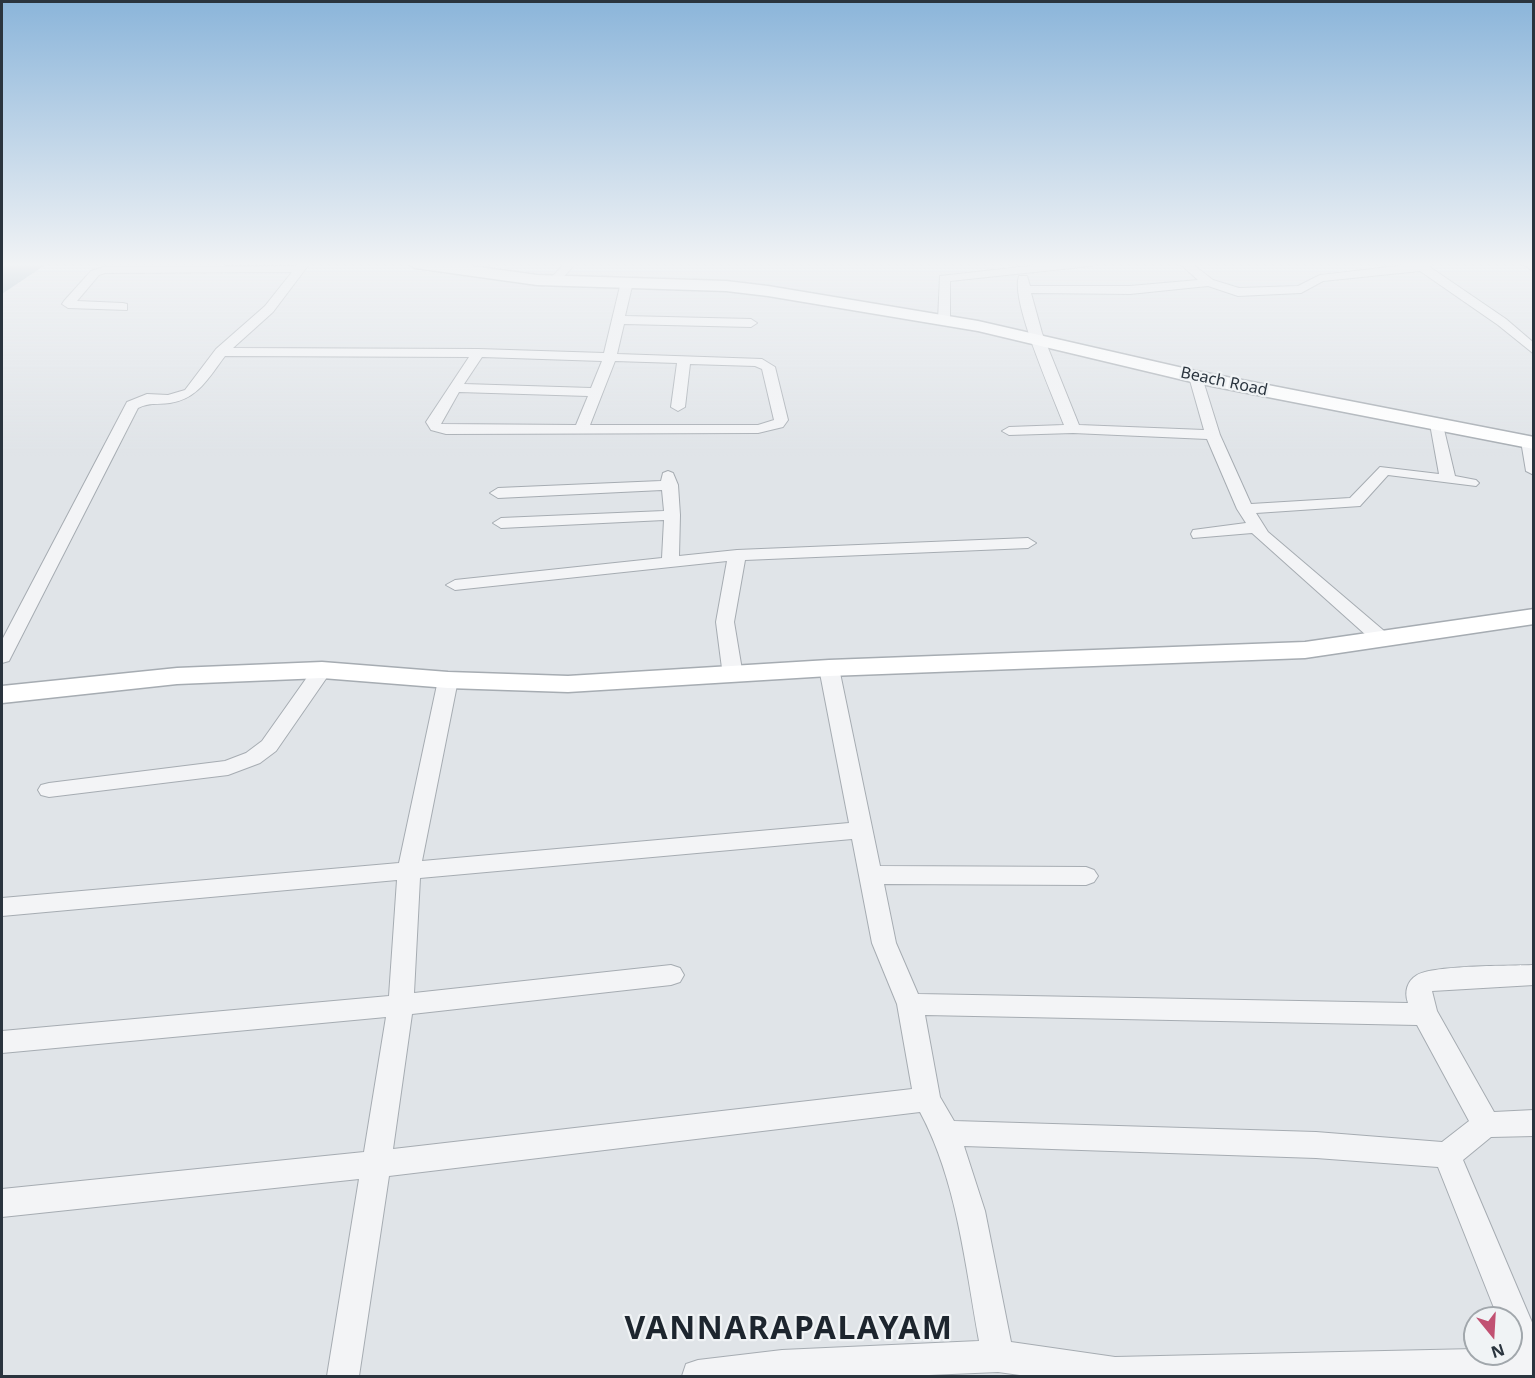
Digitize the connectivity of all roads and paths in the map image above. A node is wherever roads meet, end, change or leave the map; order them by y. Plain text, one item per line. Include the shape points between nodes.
1 (249, 327) edge
2 (618, 327) edge
3 (983, 327) edge
4 (1036, 327) edge
5 (1508, 327) edge
6 (1039, 338) junction
7 (1533, 350) edge
8 (221, 352) junction
9 (478, 353) junction
10 (610, 356) junction
11 (684, 359) junction
12 (1196, 377) junction
13 (456, 388) junction
14 (598, 392) junction
15 (678, 407) dead end
16 (1437, 424) junction
17 (582, 428) junction
18 (1073, 429) junction
19 (1009, 430) dead end
20 (1213, 435) junction
21 (1531, 442) edge
22 (1533, 471) edge
23 (1448, 479) junction
24 (1471, 483) dead end
25 (498, 493) dead end
26 (1245, 509) junction
27 (672, 514) junction
28 (501, 523) dead end
29 (1258, 527) junction
30 (1199, 534) dead end
31 (1028, 543) dead end
32 (737, 555) junction
33 (670, 561) junction
34 (455, 585) dead end
35 (1533, 615) edge
36 (1383, 640) junction
37 (2, 657) edge
38 (829, 668) junction
39 (322, 670) junction
40 (733, 676) junction
41 (448, 680) junction
42 (2, 695) edge
43 (49, 790) dead end
44 (860, 830) junction
45 (409, 870) junction
46 (870, 875) junction
47 (1086, 876) dead end
48 (2, 907) edge
49 (671, 975) dead end
50 (1533, 975) edge
51 (910, 1004) junction
52 (401, 1005) junction
53 (1425, 1014) junction
54 (2, 1042) edge
55 (927, 1099) junction
56 (1533, 1123) edge
57 (1486, 1125) junction
58 (946, 1133) junction
59 (1447, 1155) junction
60 (376, 1164) junction
61 (2, 1203) edge
62 (998, 1356) junction
63 (1532, 1366) edge
64 (1115, 1375) edge
65 (343, 1377) edge
66 (698, 1377) edge

1 - 8 street
2 - 10 street
3 - 6 main road, Beach Road
4 - 6 street
5 - 7 street
6 - 12 main road, Beach Road
6 - 18 street
8 - 9 street
8 - 37 street via 190,393 170,399 147,398 132,405
9 - 10 street
9 - 13 street
10 - 11 street
10 - 14 street
11 - 15 street
11 - 17 street via 766,364 781,420 758,429
12 - 16 main road, Beach Road
12 - 20 street
13 - 14 street
13 - 17 street via 433,422 436,427
14 - 17 street
16 - 21 main road, Beach Road
16 - 23 street
18 - 19 street
18 - 20 street
20 - 26 street
21 - 22 street
23 - 24 street
23 - 26 street via 1385,470 1377,474 1362,499 1354,503
25 - 27 street via 669,481
26 - 29 street
27 - 28 street
27 - 33 street
29 - 30 street
29 - 36 street via 1262,535
31 - 32 street
32 - 33 street
32 - 40 street via 725,622
33 - 34 street
35 - 36 main road
36 - 38 main road via 1305,650
38 - 40 main road
38 - 44 street
39 - 41 main road
39 - 42 main road via 177,676
39 - 43 street via 269,746 253,758 228,768
40 - 41 main road via 568,684
41 - 45 street
44 - 45 street
44 - 46 street
45 - 48 street
45 - 52 street
46 - 47 street
46 - 51 street via 884,943
49 - 52 street
50 - 53 street via 1427,981 1419,987
51 - 53 street
51 - 55 street
52 - 54 street
52 - 60 street
53 - 57 street
55 - 58 street
55 - 60 street
56 - 57 street
57 - 59 street
58 - 59 street via 1316,1145
58 - 62 street via 970,1211
59 - 63 street
60 - 61 street
60 - 65 street
62 - 64 street
62 - 66 street via 782,1366
63 - 64 street

